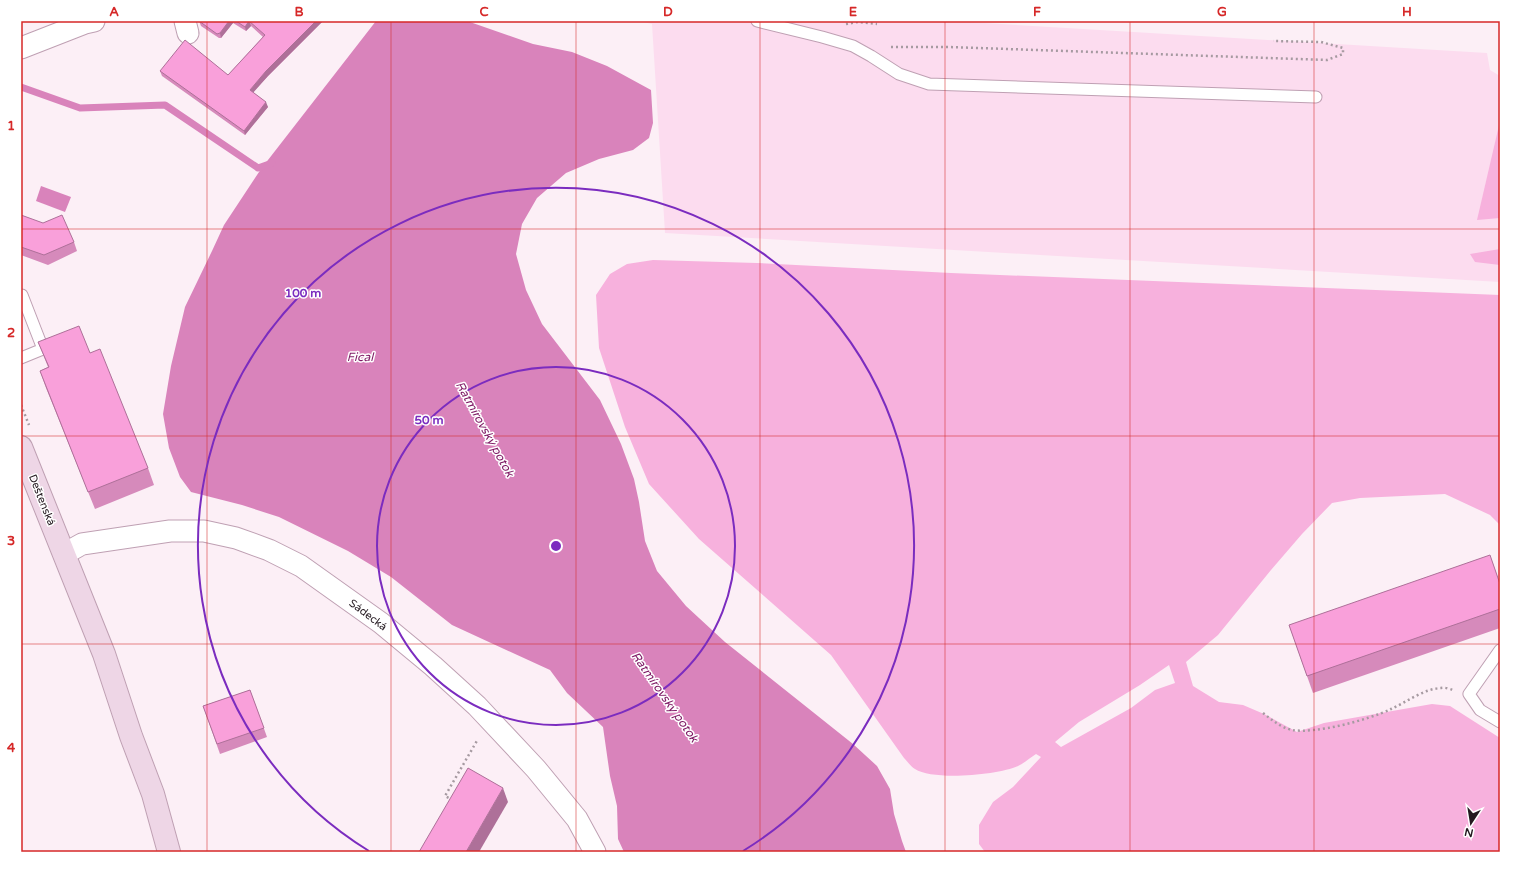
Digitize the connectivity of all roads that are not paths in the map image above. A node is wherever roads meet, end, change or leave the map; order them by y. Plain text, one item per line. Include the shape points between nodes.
1 (94, 21) edge
2 (757, 21) edge
3 (21, 48) edge
4 (1316, 97) dead end
5 (22, 295) dead end
6 (21, 358) edge
7 (21, 447) edge
8 (64, 554) junction
9 (1500, 650) edge
10 (1500, 722) edge
11 (169, 852) edge
12 (595, 852) edge

1 - 3 street
2 - 4 lane via 853,46 899,74 929,84
5 - 6 lane via 43,349
7 - 8 main road, Deštenská
8 - 11 main road, Deštenská via 104,654 153,794
8 - 12 street, Sádecká via 82,544 170,531 204,531 236,538 269,550 301,566 381,623 433,666 489,719 536,769 577,819
9 - 10 lane via 1469,694 1480,710

